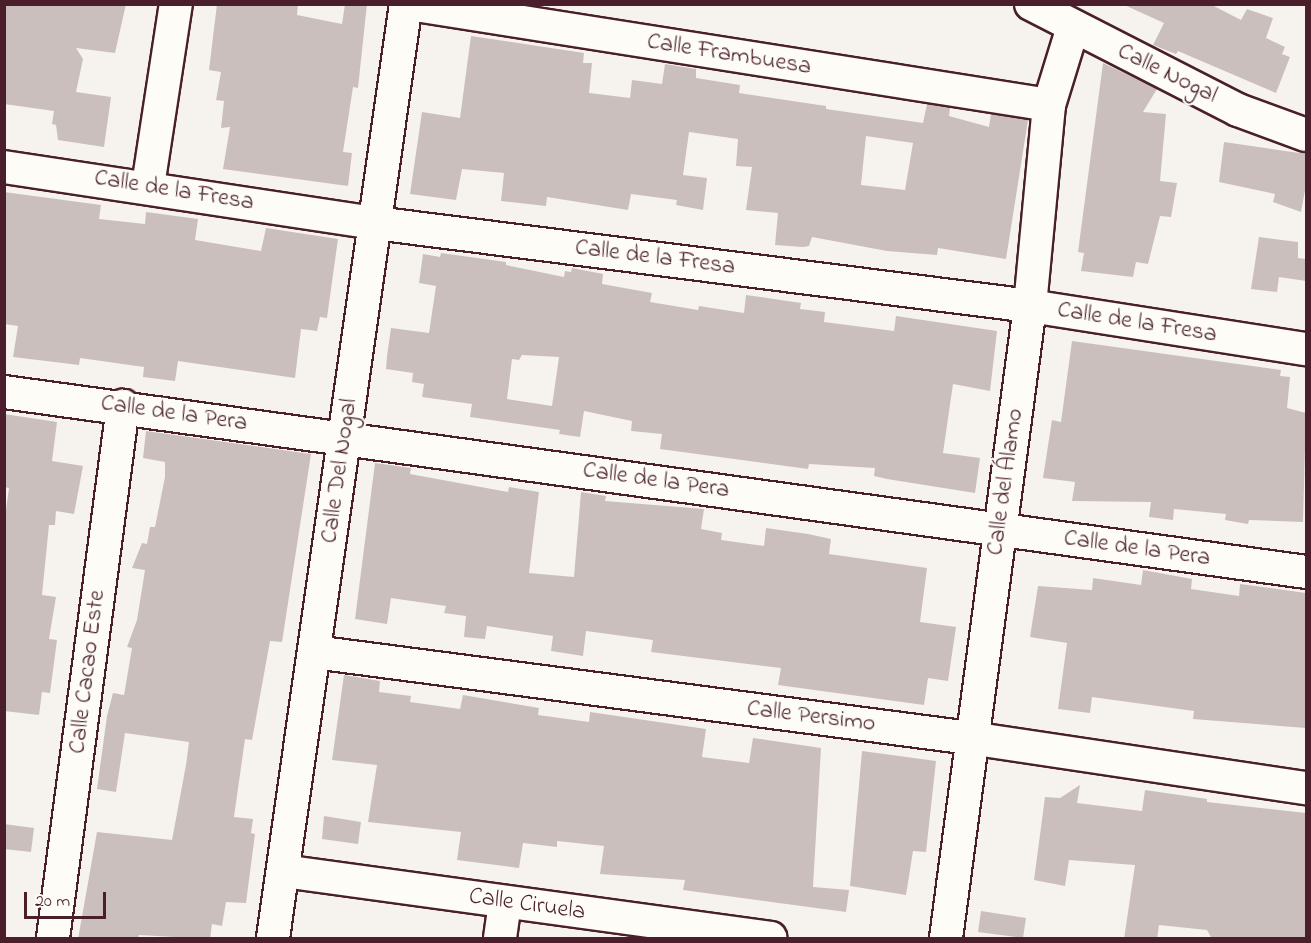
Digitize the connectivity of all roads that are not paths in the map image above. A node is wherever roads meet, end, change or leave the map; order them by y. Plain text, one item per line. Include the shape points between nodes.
1 (176, 4) edge
2 (408, 4) edge
3 (1031, 4) edge
4 (1073, 27) junction
5 (1049, 105) junction
6 (1306, 135) edge
7 (4, 167) edge
8 (148, 186) junction
9 (375, 222) junction
10 (1030, 306) junction
11 (1306, 349) edge
12 (4, 392) edge
13 (123, 406) junction
14 (344, 437) junction
15 (999, 530) junction
16 (1306, 572) edge
17 (314, 652) junction
18 (970, 738) junction
19 (1306, 788) edge
20 (283, 872) junction
21 (505, 902) junction
22 (722, 935) edge
23 (53, 939) edge
24 (273, 939) edge
25 (500, 939) edge
26 (770, 939) edge
27 (946, 939) edge

1 - 8 street
2 - 5 street, Calle Frambuesa
2 - 9 street, Calle Del Nogal
3 - 4 street, Calle Nogal
4 - 5 street, Calle del Álamo
4 - 6 street, Calle Nogal via 1238,110
5 - 10 street, Calle del Álamo
7 - 8 street, Calle de la Fresa
8 - 9 street, Calle de la Fresa
9 - 10 street, Calle de la Fresa
9 - 14 street, Calle Del Nogal
10 - 11 street, Calle de la Fresa
10 - 15 street, Calle del Álamo
12 - 13 street, Calle de la Pera
13 - 14 street, Calle de la Pera
13 - 23 street, Calle Cacao Este
14 - 15 street, Calle de la Pera
14 - 17 street, Calle Del Nogal
15 - 16 street, Calle de la Pera
15 - 18 street, Calle del Álamo
17 - 18 street, Calle Persimo
17 - 20 street, Calle Del Nogal
18 - 19 street, Calle Persimo
18 - 27 street, Calle del Álamo
20 - 21 street, Calle Ciruela
20 - 24 street, Calle Del Nogal
21 - 22 street, Calle Ciruela
21 - 25 street
22 - 26 street, Calle Ciruela

